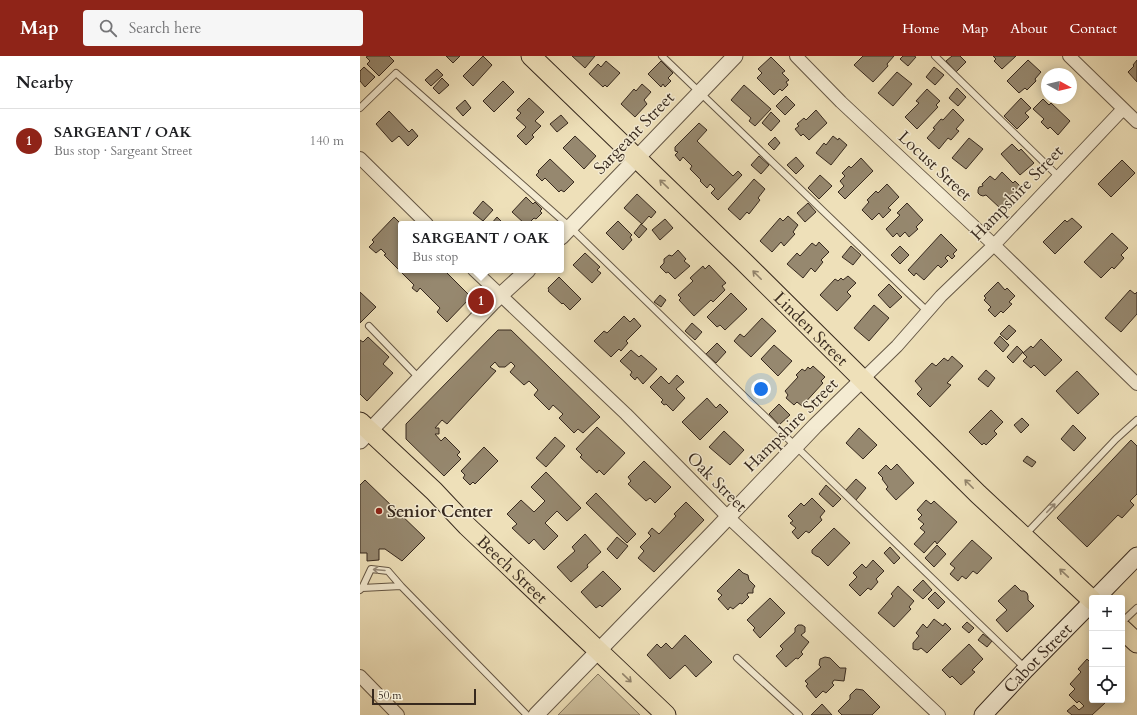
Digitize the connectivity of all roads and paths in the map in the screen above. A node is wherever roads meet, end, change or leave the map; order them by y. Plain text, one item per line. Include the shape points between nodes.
1 (531, 56) edge
2 (662, 56) edge
3 (735, 56) edge
4 (796, 56) edge
5 (935, 56) edge
6 (1069, 56) edge
7 (700, 93) junction
8 (360, 108) edge
9 (1123, 109) junction
10 (1137, 122) edge
11 (360, 158) edge
12 (637, 158) junction
13 (1059, 177) junction
14 (424, 221) edge
15 (554, 221) edge
16 (566, 232) edge
17 (994, 245) junction
18 (477, 273) edge
19 (525, 273) edge
20 (500, 296) junction
21 (927, 311) junction
22 (369, 326) dead end
23 (420, 378) junction
24 (863, 379) junction
25 (1137, 384) edge
26 (1137, 420) edge
27 (363, 431) edge
28 (796, 446) junction
29 (728, 517) junction
30 (1024, 536) junction
31 (1137, 556) edge
32 (401, 586) junction
33 (361, 589) edge
34 (1099, 595) edge
35 (1089, 598) edge
36 (1089, 604) edge
37 (1137, 608) edge
38 (1125, 619) edge
39 (1124, 631) edge
40 (1137, 643) edge
41 (599, 650) junction
42 (737, 658) dead end
43 (1026, 669) junction
44 (360, 676) edge
45 (398, 715) edge
46 (527, 715) edge
47 (536, 715) edge
48 (666, 715) edge
49 (799, 715) edge
50 (939, 715) edge
51 (983, 715) edge

1 - 12 main road, Linden Street
2 - 7 lane
3 - 7 street, Sargeant Street
4 - 17 street, Locust Street via 841,102
5 - 13 lane
6 - 9 street
7 - 12 street, Sargeant Street
7 - 21 lane
8 - 15 lane via 396,73
9 - 10 street
9 - 13 street, Hampshire Street
11 - 14 street
12 - 16 street, Sargeant Street
24 -> 12 main road, Linden Street
13 - 17 street, Hampshire Street
16 - 28 lane
17 - 21 street, Hampshire Street
17 - 25 street, Locust Street
18 - 20 street, Oak Street
19 - 20 street
20 - 23 street
20 - 29 street, Oak Street via 626,414
21 - 24 street, Hampshire Street via 897,346
22 - 23 lane
23 - 27 street
24 - 28 street, Hampshire Street
30 -> 24 main road, Linden Street via 978,494
30 -> 26 lane
27 - 41 main road, Beech Street via 434,492
28 - 29 street, Hampshire Street
28 - 43 lane
29 - 41 street, Hampshire Street
29 - 50 street, Oak Street
35 -> 30 main road, Linden Street
31 - 34 main road
32 - 33 lane
32 -> 33 lane via 388,571 371,569
32 - 46 lane
36 - 43 main road, Cabot Street
37 - 38 lane
39 - 40 main road
41 - 47 street, Hampshire Street
41 -> 48 main road, Beech Street
42 - 49 lane
43 - 51 main road, Cabot Street
44 - 45 street

